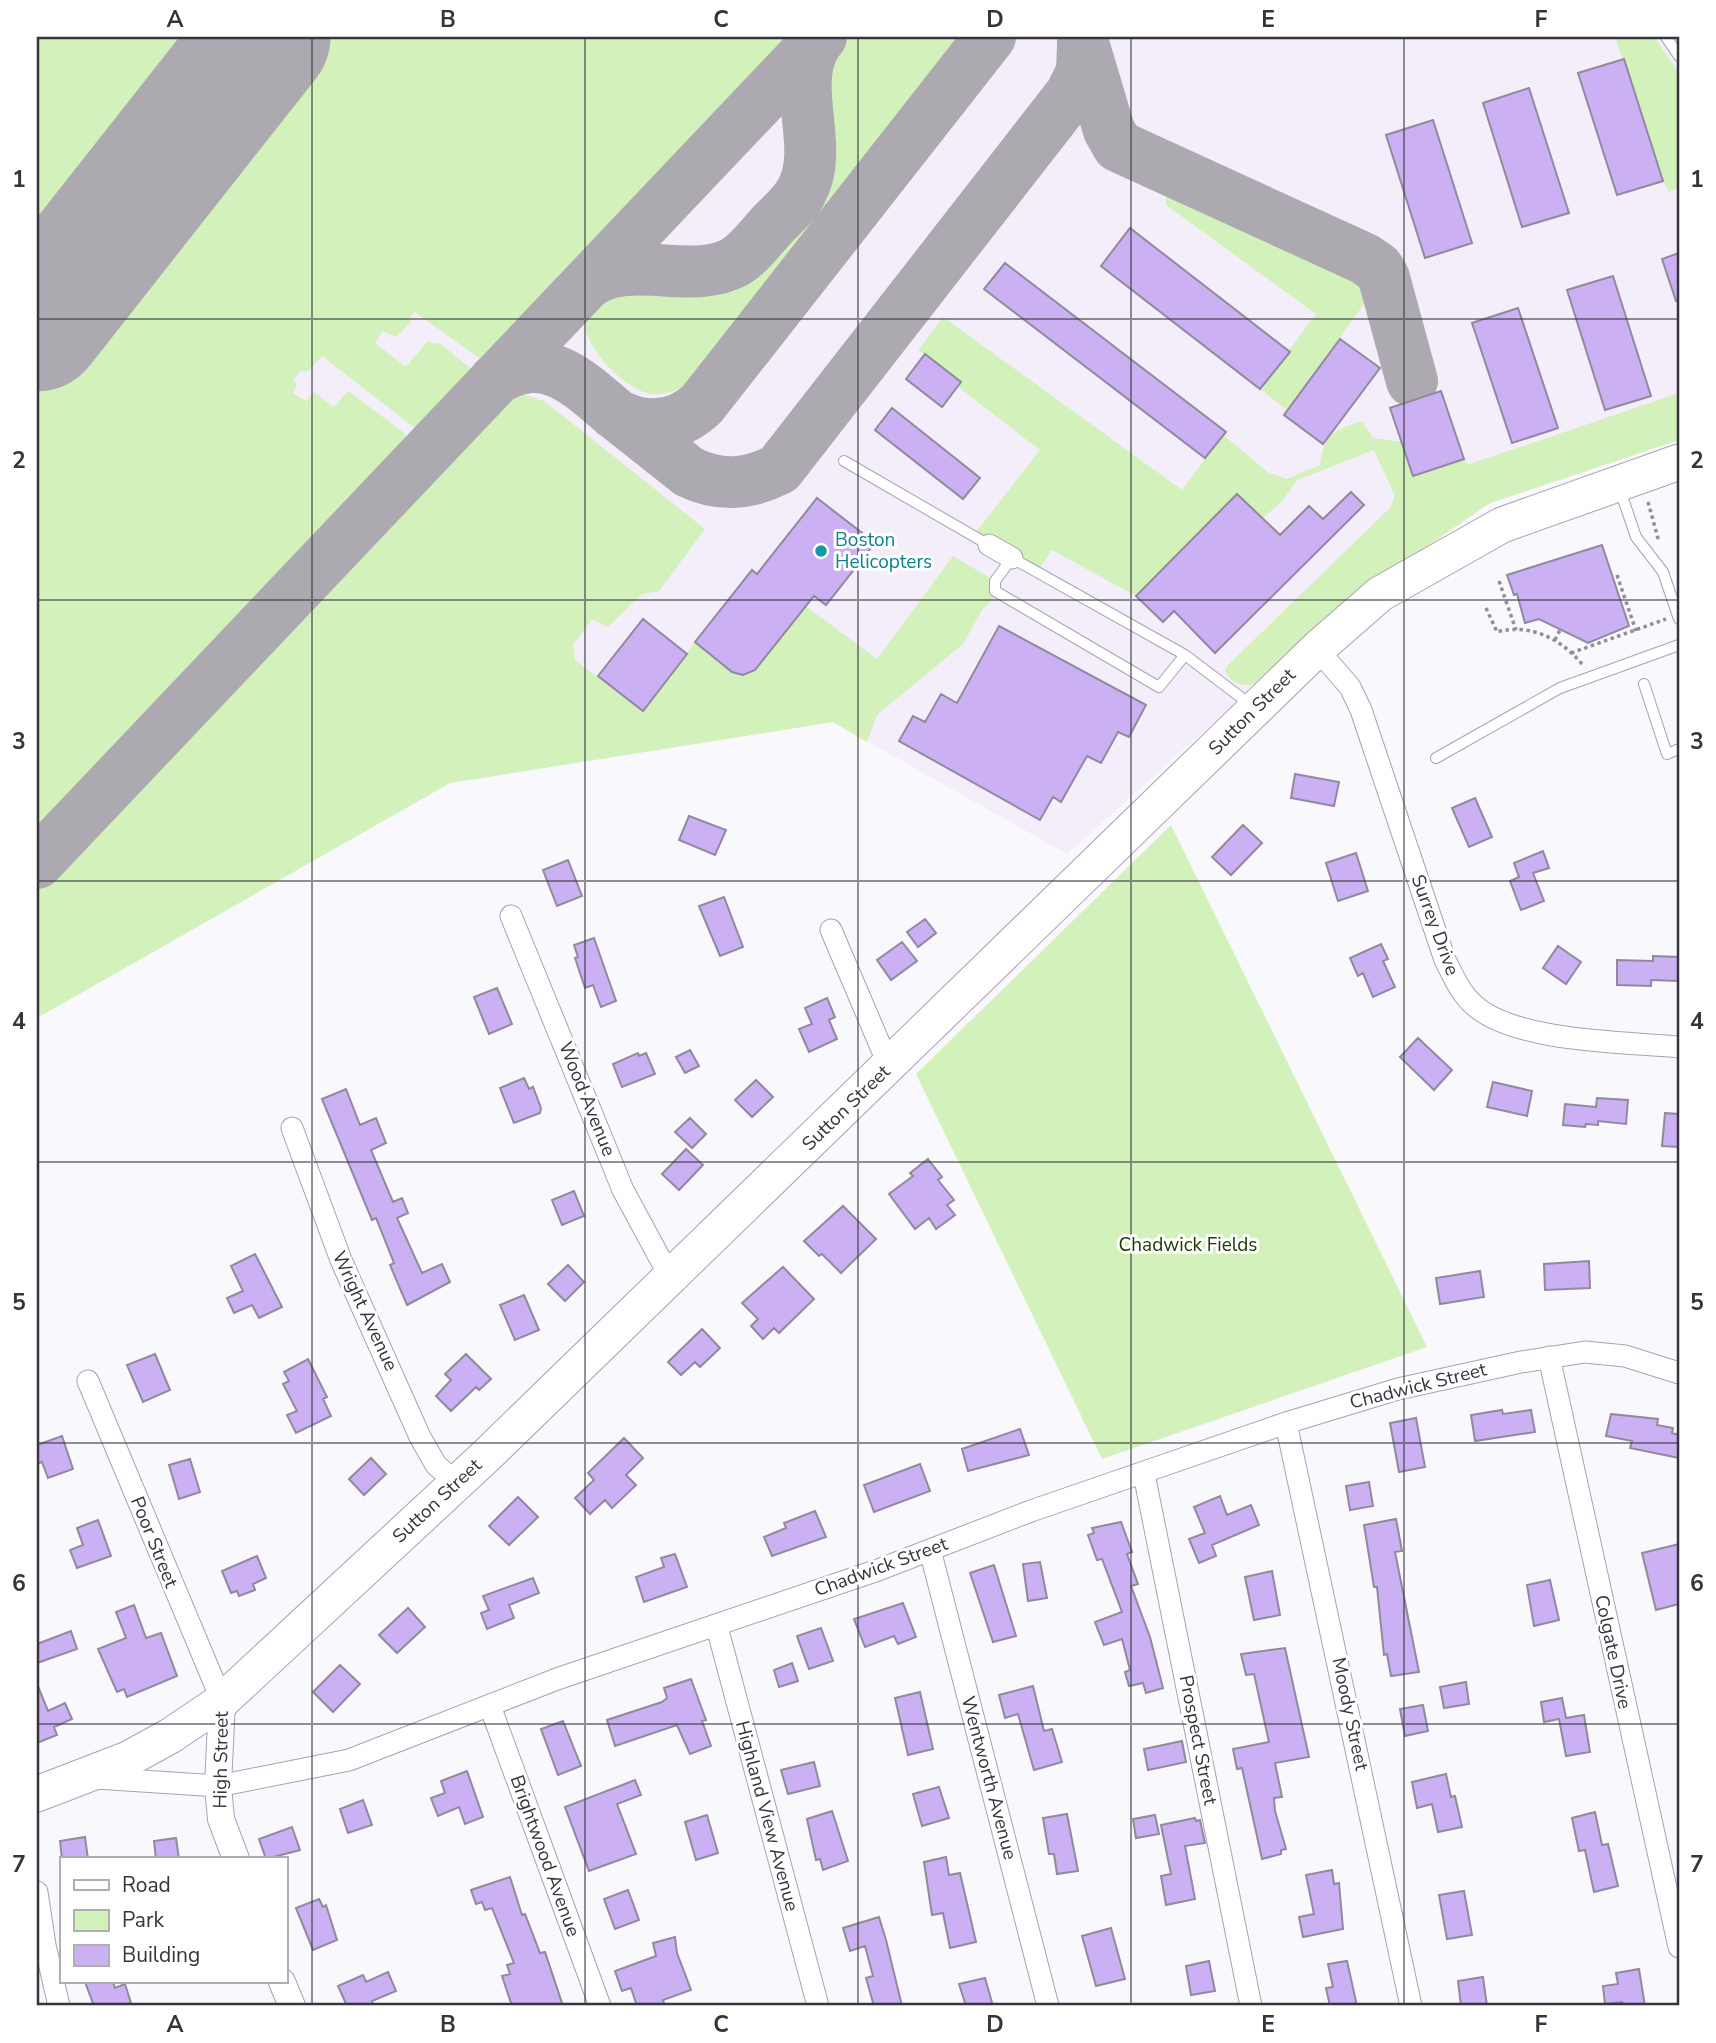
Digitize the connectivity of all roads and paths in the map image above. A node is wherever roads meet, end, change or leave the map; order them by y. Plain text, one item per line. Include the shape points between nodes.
1 (1666, 37) edge
2 (1679, 56) edge
3 (844, 461) dead end
4 (1679, 462) edge
5 (1633, 489) junction
6 (989, 545) joint
7 (1665, 552) dead end
8 (1012, 558) junction
9 (1617, 575) dead end
10 (1499, 581) dead end
11 (1486, 608) dead end
12 (1674, 619) edge
13 (1516, 629) junction
14 (1560, 629) dead end
15 (1636, 631) junction
16 (1555, 640) junction
17 (1679, 645) edge
18 (1317, 649) junction
19 (1571, 653) junction
20 (1185, 655) junction
21 (1583, 664) dead end
22 (1644, 684) dead end
23 (1256, 709) junction
24 (1679, 749) edge
25 (1436, 758) dead end
26 (511, 916) dead end
27 (831, 930) dead end
28 (1679, 1047) edge
29 (890, 1066) junction
30 (292, 1128) dead end
31 (670, 1278) junction
32 (1549, 1357) junction
33 (1679, 1373) edge
34 (88, 1381) dead end
35 (1286, 1423) junction
36 (1144, 1474) junction
37 (457, 1483) junction
38 (930, 1550) junction
39 (717, 1627) junction
40 (222, 1701) junction
41 (490, 1706) junction
42 (83, 1778) junction
43 (218, 1786) junction
44 (37, 1794) edge
45 (235, 1857) edge
46 (37, 1892) edge
47 (1679, 1947) edge
48 (282, 1983) edge
49 (59, 2006) edge
50 (292, 2006) edge
51 (600, 2006) edge
52 (818, 2006) edge
53 (1048, 2006) edge
54 (1251, 2006) edge
55 (1411, 2006) edge

1 - 2 lane
3 - 6 lane
4 - 5 highway, Sutton Street
5 - 7 path via 1648,506
5 - 12 lane via 1636,537 1663,572
5 - 18 highway, Sutton Street via 1502,525 1380,594
6 - 8 street
8 - 20 lane
8 - 20 lane via 995,581 995,591 1159,687
9 - 15 path
10 - 13 path
11 - 13 path via 1494,629
12 - 15 path
13 - 16 path
14 - 16 path
15 - 19 path
16 - 19 path
17 - 25 lane via 1560,688
18 - 23 highway, Sutton Street
18 - 28 street, Surrey Drive via 1350,687 1362,710 1459,989 1488,1016 1539,1033
19 - 21 path
20 - 23 lane
22 - 24 lane via 1667,754
23 - 29 highway, Sutton Street
26 - 31 street, Wood Avenue via 623,1190
27 - 29 street
29 - 31 highway, Sutton Street
30 - 37 street, Wright Avenue via 341,1260 420,1437 436,1465
31 - 37 highway, Sutton Street
32 - 33 street, Chadwick Street via 1585,1352 1625,1356
32 - 35 street, Chadwick Street via 1398,1389
32 - 47 street, Colgate Drive
34 - 40 street, Poor Street
35 - 36 street, Chadwick Street
35 - 55 street, Moody Street
36 - 38 street, Chadwick Street
36 - 54 street, Prospect Street
37 - 40 highway, Sutton Street
38 - 39 street, Chadwick Street
38 - 53 street, Wentworth Avenue
39 - 41 street, Chadwick Street
39 - 52 street, Highland View Avenue
40 - 42 highway, Sutton Street via 170,1736
40 - 43 street, High Street
41 - 43 street, Chadwick Street via 349,1760
41 - 51 street, Brightwood Avenue
42 - 43 street, Chadwick Street
42 - 44 highway, Sutton Street
43 - 45 street, High Street via 221,1819
46 - 49 street
48 - 50 street

